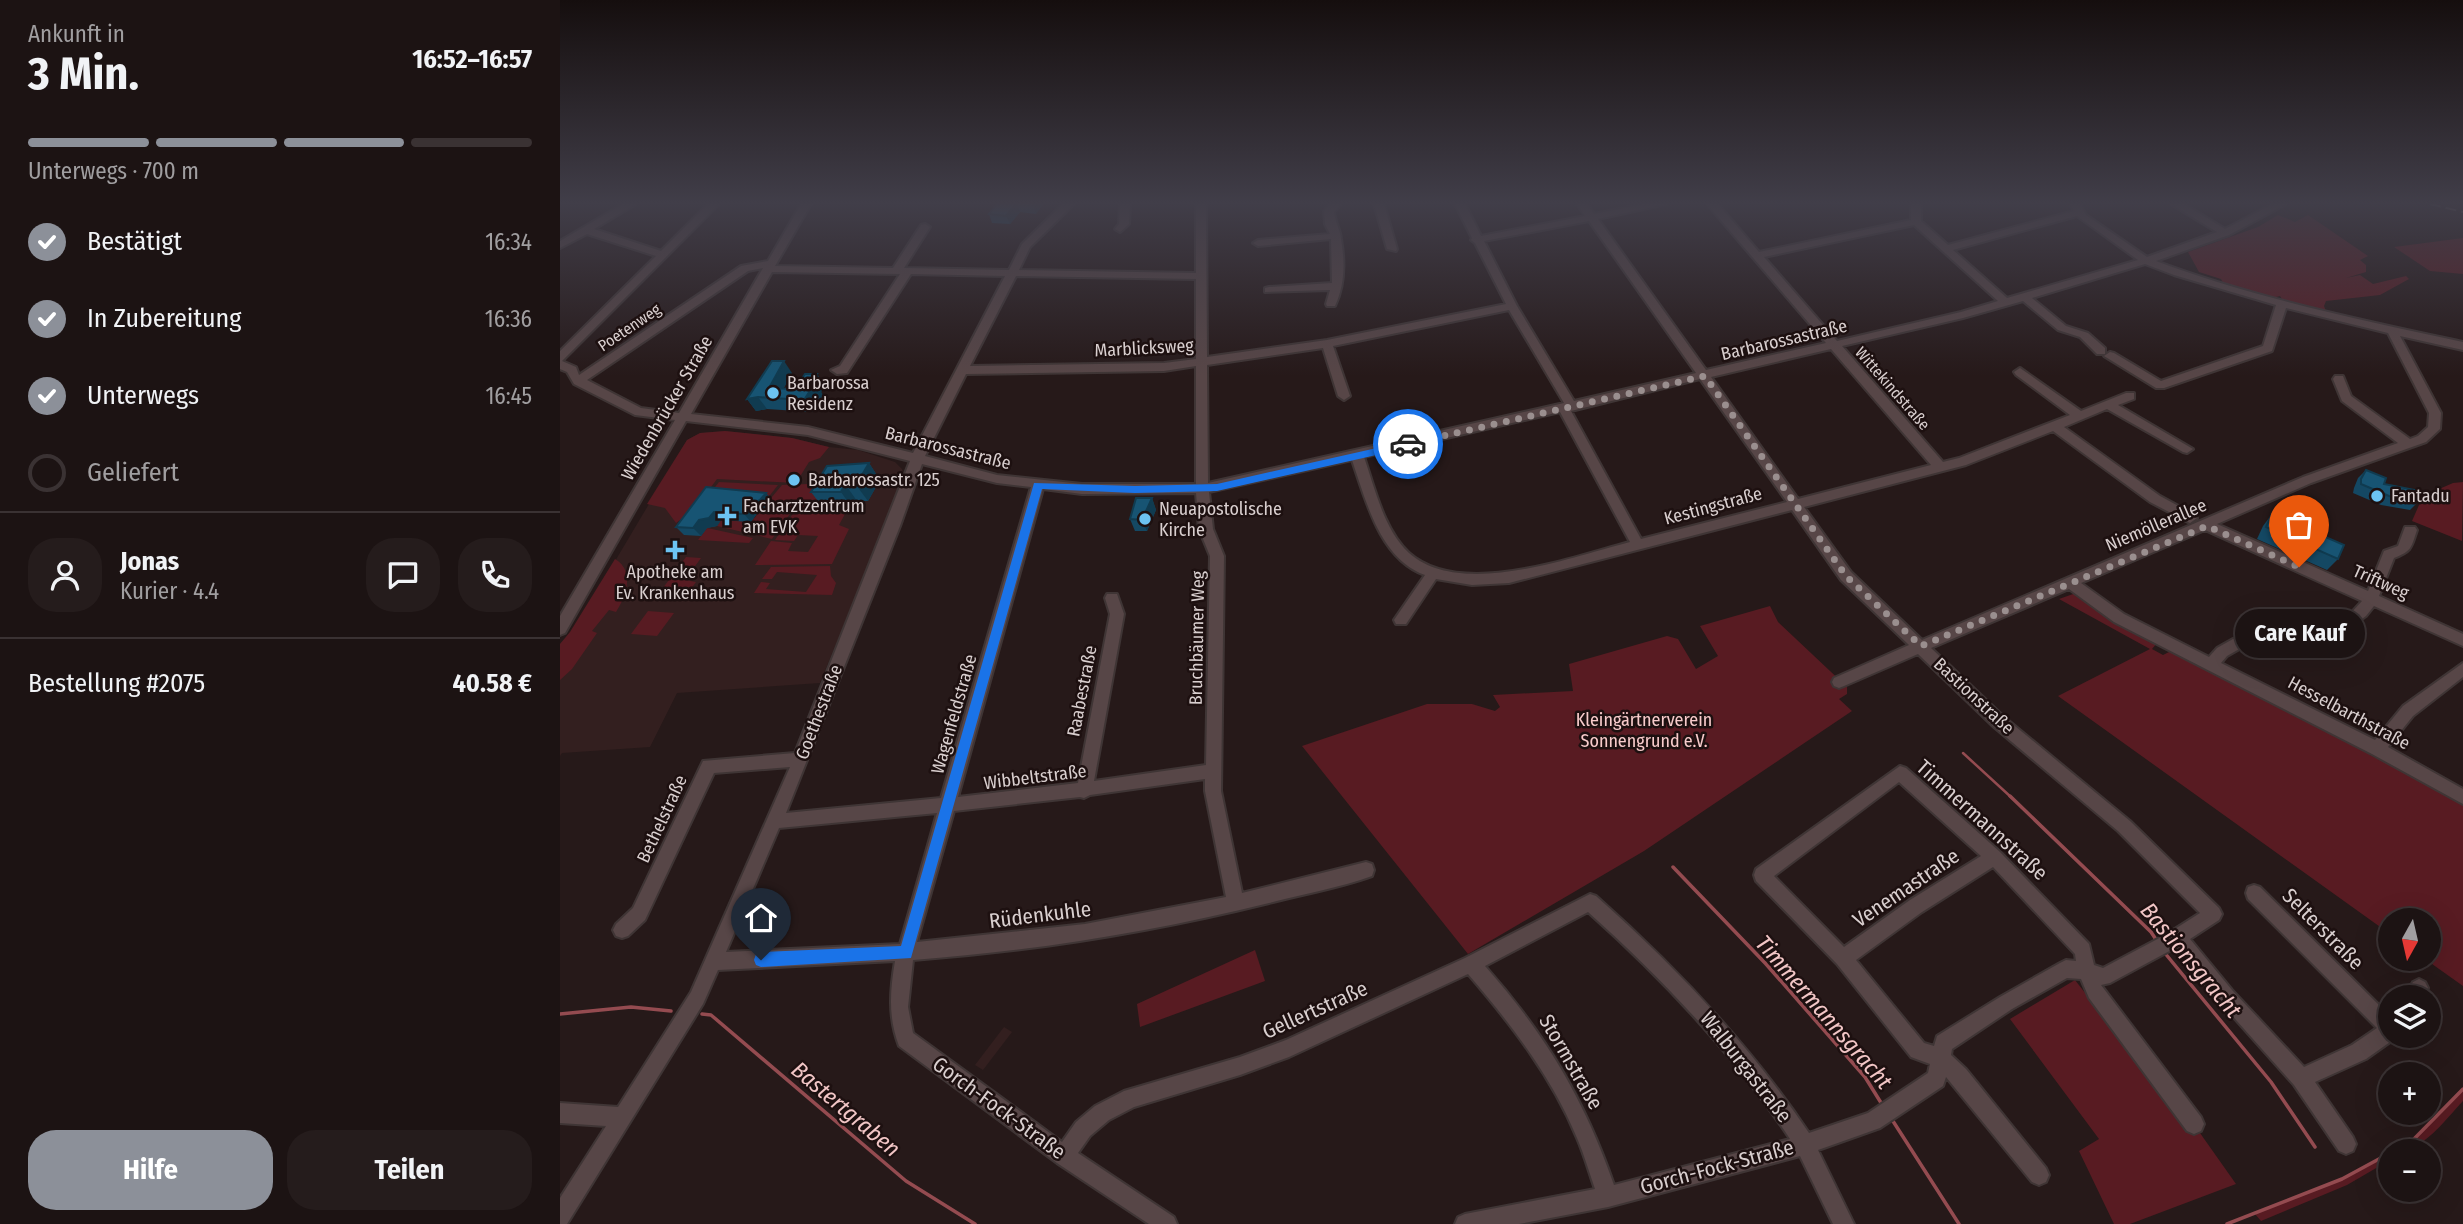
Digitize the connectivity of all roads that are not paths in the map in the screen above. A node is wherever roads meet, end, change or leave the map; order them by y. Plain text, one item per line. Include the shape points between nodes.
1 (658, 261) edge
2 (772, 261) edge
3 (907, 261) edge
4 (1018, 261) edge
5 (1200, 261) edge
6 (1338, 261) edge
7 (1488, 261) edge
8 (1623, 261) edge
9 (1760, 261) edge
10 (1960, 261) edge
11 (2146, 261) joint
12 (769, 267) junction
13 (901, 272) junction
14 (1011, 274) junction
15 (1200, 276) junction
16 (1336, 286) junction
17 (1269, 290) dead end
18 (2025, 297) junction
19 (2005, 302) junction
20 (1331, 304) dead end
21 (2282, 304) junction
22 (1512, 306) junction
23 (2393, 333) junction
24 (1327, 344) junction
25 (1834, 346) junction
26 (2463, 346) edge
27 (560, 358) edge
28 (1201, 362) junction
29 (560, 364) edge
30 (837, 370) dead end
31 (962, 370) junction
32 (2020, 372) dead end
33 (1705, 376) junction
34 (2339, 379) dead end
35 (578, 380) junction
36 (1344, 396) dead end
37 (2130, 396) dead end
38 (2108, 404) junction
39 (1568, 408) junction
40 (2078, 415) junction
41 (683, 418) junction
42 (2053, 425) junction
43 (2408, 444) junction
44 (2187, 449) dead end
45 (1357, 456) junction
46 (916, 461) junction
47 (1938, 466) junction
48 (1038, 485) junction
49 (1202, 489) junction
50 (1794, 505) junction
51 (2190, 518) dead end
52 (2207, 526) junction
53 (2410, 530) dead end
54 (1638, 545) junction
55 (1432, 575) junction
56 (2070, 582) junction
57 (1112, 598) dead end
58 (2371, 599) junction
59 (1401, 620) dead end
60 (560, 629) edge
61 (2463, 640) edge
62 (1921, 646) junction
63 (2212, 663) junction
64 (2463, 669) edge
65 (1839, 682) dead end
66 (2377, 749) junction
67 (800, 759) junction
68 (1215, 771) junction
69 (1084, 791) junction
70 (2463, 797) edge
71 (949, 807) junction
72 (774, 821) junction
73 (1994, 857) junction
74 (1366, 870) dead end
75 (2254, 893) dead end
76 (1590, 902) joint
77 (1236, 903) junction
78 (622, 930) dead end
79 (2166, 945) junction
80 (906, 953) junction
81 (1843, 958) junction
82 (714, 961) junction
83 (1471, 964) junction
84 (2087, 971) junction
85 (2378, 1017) edge
86 (2378, 1038) edge
87 (1940, 1058) junction
88 (2301, 1078) junction
89 (560, 1113) edge
90 (621, 1117) junction
91 (2194, 1124) dead end
92 (1804, 1144) junction
93 (2346, 1144) dead end
94 (1064, 1156) junction
95 (2039, 1175) dead end
96 (1608, 1197) junction
97 (560, 1217) edge
98 (1167, 1224) edge
99 (1465, 1224) edge
100 (1844, 1224) edge

1 - 27 street
2 - 12 street, Wiedenbrücker Straße
3 - 13 street
4 - 14 street, Goethestraße
5 - 15 street, Bruchbäumer Weg
6 - 16 street
7 - 22 street
8 - 33 street, Bastionstraße
9 - 25 street, Wittekindstraße
10 - 19 street
11 - 18 street, Barbarossastraße
11 - 21 street
12 - 13 street, Poetenweg
12 - 35 street, Poetenweg via 745,268
12 - 41 street, Wiedenbrücker Straße
13 - 14 street, Poetenweg
13 - 30 street via 843,370
14 - 15 street, Poetenweg
14 - 31 street, Goethestraße
15 - 28 street, Bruchbäumer Weg
16 - 17 street
16 - 20 street
18 - 19 street, Barbarossastraße
18 - 21 street via 2062,328 2084,335 2106,354 2160,384 2268,348
19 - 25 street, Barbarossastraße
21 - 23 street
22 - 24 street, Marblicksweg
22 - 39 street
23 - 26 street
23 - 43 street, Niemöllerallee via 2435,413 2434,429
24 - 28 street, Marblicksweg
24 - 36 street
25 - 33 street, Barbarossastraße
25 - 47 street, Wittekindstraße
28 - 31 street, Marblicksweg via 1164,367
28 - 49 street, Bruchbäumer Weg
29 - 35 street, Barbarossastraße
31 - 46 street, Goethestraße
32 - 40 street
33 - 39 street, Barbarossastraße
33 - 50 street, Bastionstraße
34 - 43 street via 2346,398
35 - 41 street, Barbarossastraße via 639,412
37 - 38 street, Kestingstraße
38 - 40 street, Kestingstraße
38 - 44 street
39 - 45 street, Barbarossastraße
39 - 54 street
40 - 42 street, Kestingstraße
41 - 46 street, Barbarossastraße via 808,431
41 - 60 street, Wiedenbrücker Straße
42 - 47 street, Kestingstraße via 1962,462
42 - 51 street via 2155,499
43 - 52 street, Niemöllerallee via 2307,480
45 - 49 street, Barbarossastraße
45 - 55 street, Kestingstraße via 1390,542
46 - 48 street, Barbarossastraße
46 - 67 street, Goethestraße
47 - 50 street, Kestingstraße
48 - 49 street, Barbarossastraße
48 - 71 street, Wagenfeldstraße
49 - 68 street, Bruchbäumer Weg via 1206,529 1217,556
50 - 54 street, Kestingstraße
50 - 62 street, Bastionstraße via 1846,576
52 - 56 street, Niemöllerallee
52 - 58 street, Triftweg
53 - 58 street via 2404,549 2389,555
54 - 55 street, Kestingstraße via 1509,578 1460,580
55 - 59 street
56 - 62 street, Niemöllerallee
56 - 63 street, Hesselbarthstraße via 2119,618
57 - 69 street, Raabestraße via 1117,614
58 - 61 street, Triftweg
58 - 63 street via 2354,618 2238,643
62 - 65 street
62 - 79 street, Bastionstraße via 1999,722 2123,826 2213,914
63 - 66 street, Hesselbarthstraße
64 - 66 street via 2408,711
66 - 70 street, Hesselbarthstraße
67 - 72 street, Goethestraße
67 - 78 street, Bethelstraße via 709,766 639,914
68 - 69 street, Wibbeltstraße
68 - 77 street, Bruchbäumer Weg via 1213,791
69 - 71 street, Wibbeltstraße
71 - 72 street, Wibbeltstraße
71 - 80 street, Wagenfeldstraße
72 - 82 street, Goethestraße
73 - 81 street, Venemastraße
73 - 81 street, Timmermannstraße via 1900,773 1762,875
73 - 84 street, Timmermannstraße via 2083,950
74 - 77 street, Rüdenkuhle
75 - 85 street, Selterstraße
76 - 83 street, Gellertstraße
76 - 92 street, Walburgastraße via 1653,957 1719,1027
77 - 80 street, Rüdenkuhle via 1085,933
79 - 84 street, Gorch-Fock-Straße via 2104,977
79 - 88 street
80 - 82 street, Rüdenkuhle
80 - 94 street, Gorch-Fock-Straße via 897,1001 906,1040
81 - 87 street, Timmermannstraße via 1919,1050
82 - 90 street, Goethestraße via 697,998
83 - 94 street, Gellertstraße via 1289,1048 1131,1098 1083,1129
83 - 96 street, Stormstraße via 1545,1055 1585,1131
84 - 87 street, Gorch-Fock-Straße via 2066,969 2006,1003 1944,1043
84 - 91 street via 2095,992
86 - 88 street, Selterstraße via 2359,1052
87 - 92 street, Gorch-Fock-Straße via 1936,1079 1873,1121
87 - 95 street
88 - 93 street
89 - 90 street
90 - 97 street, Goethestraße
92 - 96 street, Gorch-Fock-Straße
92 - 100 street, Walburgastraße
94 - 98 street, Gorch-Fock-Straße
96 - 99 street, Gorch-Fock-Straße

